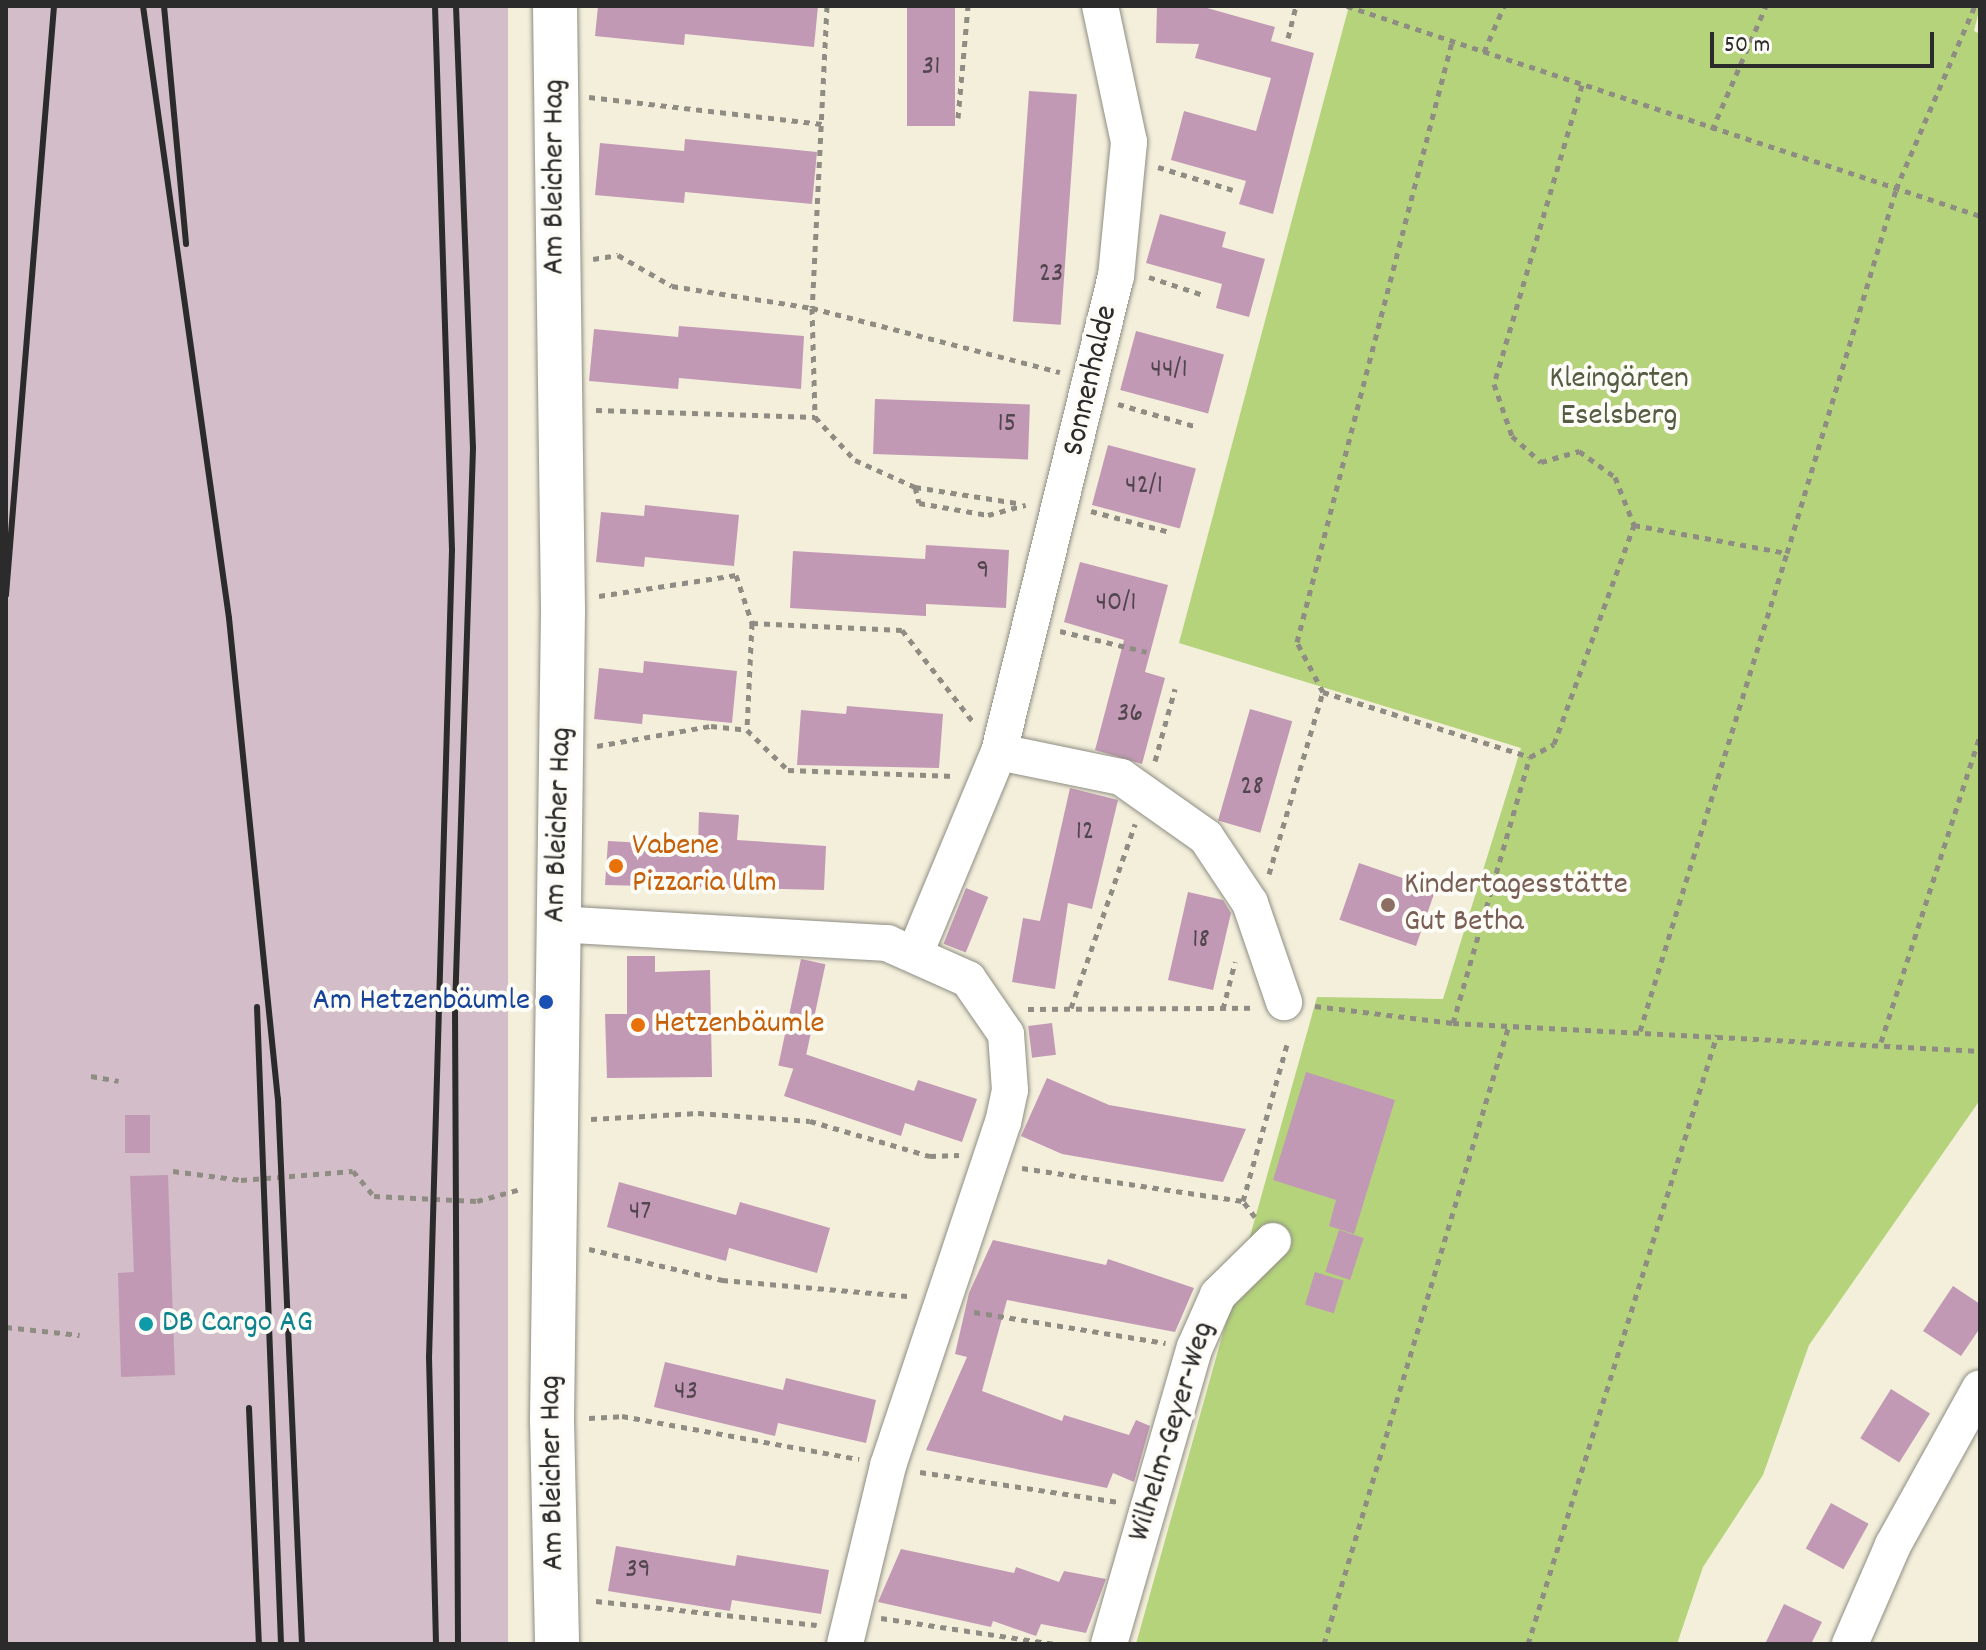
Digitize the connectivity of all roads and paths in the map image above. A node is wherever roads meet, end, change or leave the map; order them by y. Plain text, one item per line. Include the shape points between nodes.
1 (555, 6) edge
2 (827, 6) edge
3 (968, 6) edge
4 (1100, 6) edge
5 (1296, 6) edge
6 (1347, 6) edge
7 (1504, 6) edge
8 (1766, 6) edge
9 (1975, 6) edge
10 (1288, 38) dead end
11 (1452, 42) junction
12 (1484, 52) junction
13 (1582, 85) junction
14 (584, 97) dead end
15 (958, 118) dead end
16 (824, 124) junction
17 (1712, 130) junction
18 (1129, 161) junction
19 (1896, 189) junction
20 (1233, 190) dead end
21 (1980, 216) edge
22 (581, 261) dead end
23 (1118, 267) junction
24 (1203, 295) dead end
25 (812, 308) junction
26 (1092, 388) junction
27 (588, 409) dead end
28 (815, 417) junction
29 (1194, 426) dead end
30 (915, 487) junction
31 (1018, 503) junction
32 (1062, 509) junction
33 (1634, 525) junction
34 (1170, 532) dead end
35 (1787, 553) junction
36 (593, 597) dead end
37 (752, 623) junction
38 (1031, 625) junction
39 (1147, 652) dead end
40 (1175, 689) dead end
41 (1323, 692) junction
42 (747, 730) junction
43 (1980, 736) edge
44 (588, 747) dead end
45 (1530, 757) junction
46 (994, 765) junction
47 (1147, 789) junction
48 (1256, 919) junction
49 (556, 924) junction
50 (916, 951) junction
51 (1284, 1002) junction
52 (1071, 1008) junction
53 (1057, 1009) dead end
54 (1453, 1023) junction
55 (1509, 1025) junction
56 (1640, 1031) junction
57 (1717, 1035) junction
58 (1881, 1042) junction
59 (1287, 1044) dead end
60 (1980, 1051) edge
61 (91, 1076) dead end
62 (119, 1081) dead end
63 (578, 1120) dead end
64 (994, 1154) junction
65 (173, 1171) dead end
66 (1036, 1175) dead end
67 (554, 1181) junction
68 (1243, 1201) junction
69 (1273, 1241) joint
70 (580, 1247) dead end
71 (899, 1294) dead end
72 (984, 1315) dead end
73 (6, 1327) edge
74 (80, 1335) dead end
75 (1168, 1343) dead end
76 (1980, 1388) edge
77 (552, 1420) junction
78 (1966, 1442) edge
79 (844, 1456) dead end
80 (946, 1476) dead end
81 (1117, 1502) dead end
82 (596, 1601) dead end
83 (805, 1628) dead end
84 (848, 1630) edge
85 (557, 1644) edge
86 (1055, 1644) edge
87 (1109, 1644) edge
88 (1324, 1644) edge
89 (1528, 1644) edge
90 (1850, 1644) edge

1 - 49 street, Am Bleicher Hag via 563,611
2 - 16 path
3 - 15 path
4 - 18 street, Sonnenhalde via 1120,70
5 - 10 path
6 - 11 path
7 - 12 path
8 - 17 path
9 - 19 path
11 - 12 path
11 - 41 path via 1297,642
12 - 13 path
13 - 17 path
13 - 33 path via 1494,384 1512,436 1541,462 1579,451 1615,477
14 - 16 path
16 - 25 path
17 - 19 path
18 - 20 path
18 - 23 street, Sonnenhalde
19 - 21 path
19 - 35 path
22 - 25 path via 618,255 672,286
23 - 24 path
23 - 26 street, Sonnenhalde
25 - 26 path
25 - 28 path
26 - 29 path
26 - 32 street, Sonnenhalde
27 - 28 path
28 - 30 path via 855,460
30 - 31 path
30 - 31 path via 919,503 950,512 988,515
31 - 32 path
32 - 34 path
32 - 38 street, Sonnenhalde
33 - 35 path
33 - 45 path via 1554,744
35 - 56 path
36 - 37 path via 736,575
37 - 42 path
37 - 46 path via 902,630
38 - 39 path
38 - 46 street, Sonnenhalde
40 - 47 path
41 - 45 path
41 - 48 path
42 - 44 path via 711,726
42 - 46 path via 788,770
43 - 58 path
45 - 54 path
46 - 47 street
46 - 50 street, Sonnenhalde
47 - 48 street via 1206,837
47 - 52 path
48 - 51 street
49 - 50 street via 797,935
49 - 67 street, Am Bleicher Hag
50 - 64 street via 968,979 1006,1034 1010,1090
51 - 52 path via 1242,1010
51 - 54 path
52 - 53 path
54 - 55 path
55 - 56 path
55 - 88 path
56 - 57 path
57 - 58 path
57 - 89 path
58 - 60 path
59 - 68 path
61 - 62 path
63 - 64 path via 698,1113 810,1121 930,1156
64 - 84 street via 888,1466
65 - 67 path via 241,1180 353,1171 374,1196 477,1201
66 - 68 path
67 - 77 street, Am Bleicher Hag
68 - 69 path
69 - 87 street, Wilhelm-Geyer-Weg via 1218,1295 1195,1347
70 - 71 path via 722,1280
72 - 75 path
73 - 74 path
76 - 78 street
77 - 79 path via 622,1416
77 - 85 street, Am Bleicher Hag
78 - 90 street
80 - 81 path
82 - 83 path
84 - 86 path

